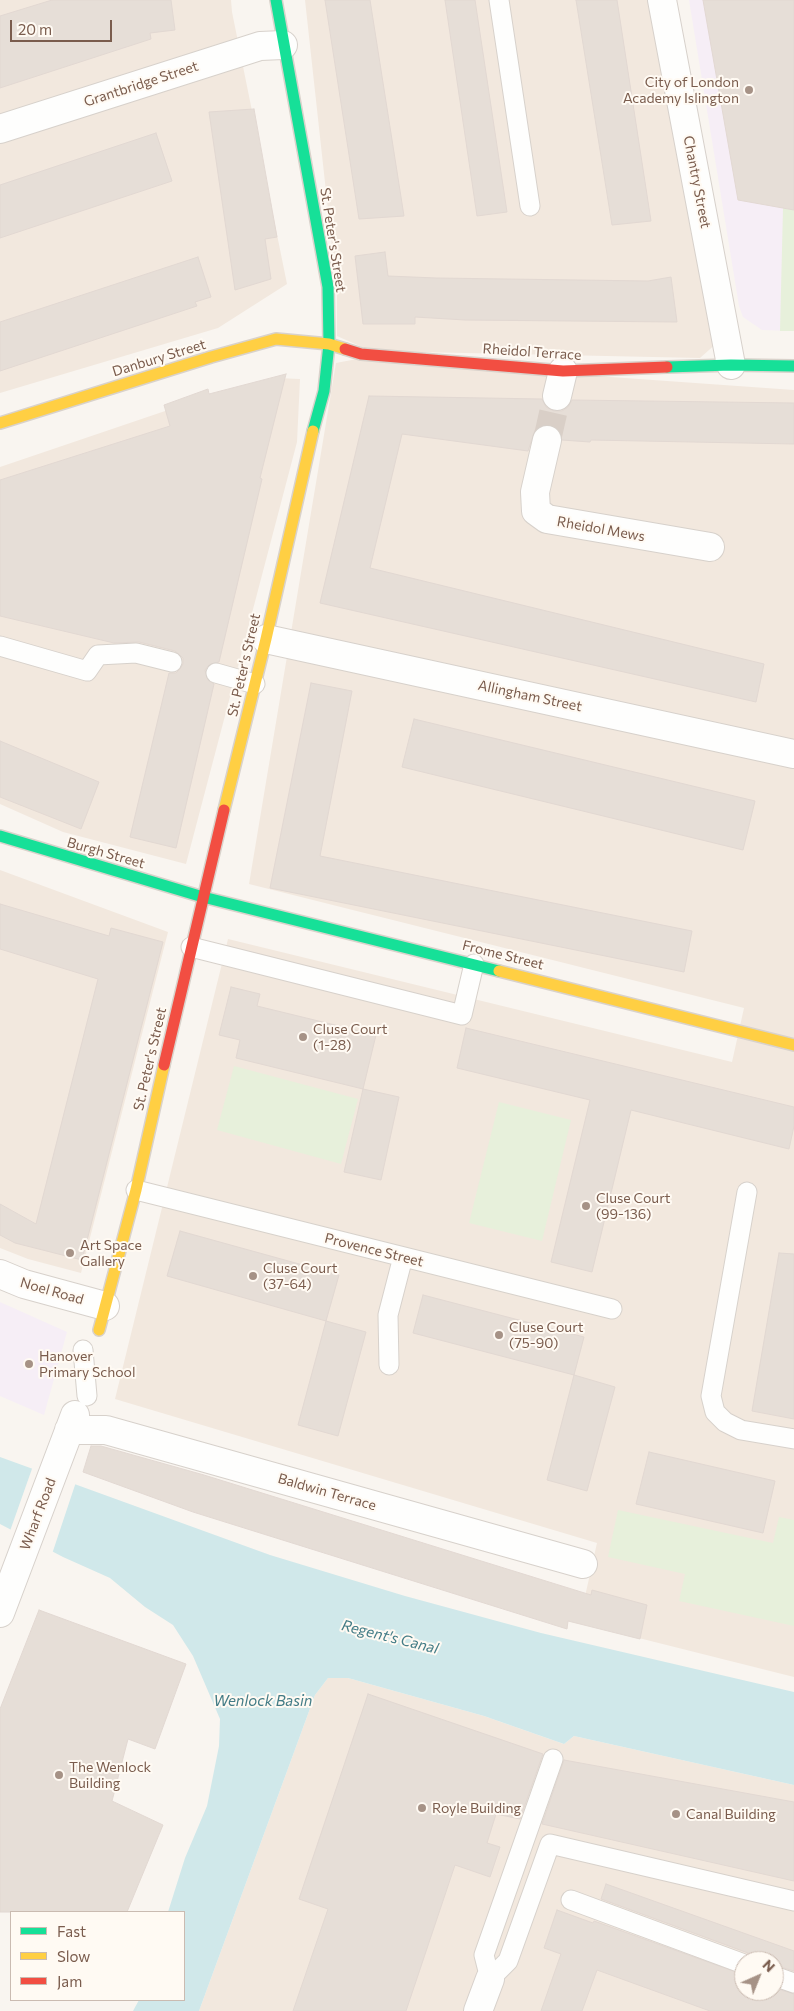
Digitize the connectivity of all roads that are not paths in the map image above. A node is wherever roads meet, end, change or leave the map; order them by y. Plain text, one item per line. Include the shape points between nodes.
1 (276, 0) edge
2 (499, 0) edge
3 (662, 0) edge
4 (283, 45) junction
5 (0, 129) edge
6 (530, 206) dead end
7 (329, 344) junction
8 (731, 365) junction
9 (794, 366) edge
10 (0, 423) edge
11 (547, 440) tunnel mouth
12 (710, 547) dead end
13 (266, 639) junction
14 (0, 646) edge
15 (172, 662) dead end
16 (216, 673) dead end
17 (255, 684) junction
18 (794, 754) edge
19 (0, 836) edge
20 (203, 896) junction
21 (191, 947) junction
22 (474, 964) junction
23 (794, 1045) edge
24 (136, 1190) junction
25 (747, 1192) dead end
26 (402, 1258) junction
27 (0, 1274) edge
28 (612, 1309) dead end
29 (102, 1318) joint
30 (83, 1350) dead end
31 (389, 1365) dead end
32 (77, 1413) junction
33 (794, 1439) edge
34 (583, 1564) dead end
35 (3, 1605) edge
36 (553, 1759) dead end
37 (571, 1900) dead end
38 (794, 1901) edge
39 (734, 1960) edge
40 (490, 1980) junction
41 (478, 2011) edge

1 - 4 street, St. Peter's Street
2 - 6 lane
3 - 8 street, Chantry Street
4 - 5 street, Grantbridge Street via 260,46
4 - 7 street, St. Peter's Street via 328,287
7 - 8 street, Rheidol Terrace via 361,354 560,383
7 - 10 street, Danbury Street via 276,339
7 - 13 street, St. Peter's Street via 324,392
8 - 9 street, Rheidol Terrace
11 - 12 street, Rheidol Mews via 535,492 536,511 548,519
13 - 17 street, St. Peter's Street
13 - 18 street, Allingham Street
14 - 15 lane via 87,671 98,655 136,654
16 - 17 lane
17 - 20 street, St. Peter's Street
19 - 20 street, Burgh Street
20 - 21 street, St. Peter's Street
20 - 22 street, Frome Street
21 - 22 lane via 462,1015
21 - 24 street, St. Peter's Street
22 - 23 street, Frome Street
24 - 26 lane, Provence Street
24 - 29 street, St. Peter's Street
25 - 33 lane via 711,1396 715,1412 741,1430
26 - 28 lane, Provence Street
26 - 31 lane via 388,1315
27 - 29 street, Noel Road
30 - 32 lane
32 - 34 street, Baldwin Terrace via 106,1430
32 - 35 street, Wharf Road
36 - 40 lane via 484,1954
37 - 39 lane
38 - 40 lane via 550,1844 508,1961
40 - 41 street

